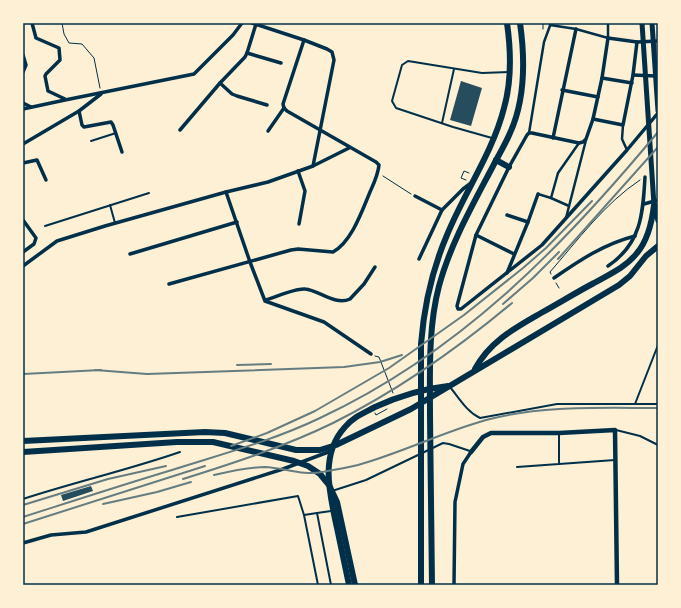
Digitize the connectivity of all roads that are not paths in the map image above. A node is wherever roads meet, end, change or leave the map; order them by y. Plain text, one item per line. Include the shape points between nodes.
1 (32, 23) edge
2 (242, 23) edge
3 (252, 23) edge
4 (507, 23) edge
5 (520, 23) edge
6 (608, 23) edge
7 (642, 23) edge
8 (652, 23) edge
9 (256, 24) junction
10 (550, 24) edge
11 (576, 29) junction
12 (608, 38) junction
13 (304, 40) junction
14 (658, 40) edge
15 (637, 42) junction
16 (247, 53) junction
17 (23, 55) edge
18 (281, 63) dead end
19 (454, 69) junction
20 (23, 72) edge
21 (510, 72) junction
22 (633, 75) junction
23 (658, 77) edge
24 (602, 78) junction
25 (220, 83) junction
26 (632, 83) junction
27 (562, 90) junction
28 (102, 93) junction
29 (598, 98) junction
30 (65, 100) junction
31 (23, 103) edge
32 (267, 105) dead end
33 (31, 107) junction
34 (284, 108) junction
35 (23, 109) edge
36 (79, 111) junction
37 (658, 112) edge
38 (593, 119) junction
39 (442, 123) junction
40 (623, 125) junction
41 (320, 129) junction
42 (180, 130) dead end
43 (268, 131) dead end
44 (116, 133) junction
45 (529, 133) junction
46 (493, 138) junction
47 (553, 138) junction
48 (586, 139) junction
49 (91, 141) dead end
50 (579, 143) junction
51 (23, 144) edge
52 (349, 148) junction
53 (627, 150) junction
54 (122, 152) dead end
55 (496, 160) junction
56 (23, 163) edge
57 (313, 166) junction
58 (509, 167) junction
59 (298, 171) junction
60 (644, 177) road end
61 (46, 180) dead end
62 (472, 183) junction
63 (226, 192) junction
64 (149, 193) dead end
65 (538, 194) joint
66 (415, 196) road end
67 (551, 198) junction
68 (656, 203) edge
69 (644, 204) junction
70 (110, 205) junction
71 (569, 206) junction
72 (442, 210) junction
73 (507, 215) dead end
74 (566, 219) junction
75 (23, 220) edge
76 (658, 221) edge
77 (237, 222) junction
78 (528, 222) junction
79 (115, 223) junction
80 (299, 224) dead end
81 (45, 226) dead end
82 (476, 235) junction
83 (635, 236) junction
84 (658, 246) edge
85 (23, 252) edge
86 (130, 254) dead end
87 (514, 254) junction
88 (419, 259) dead end
89 (250, 262) junction
90 (23, 266) edge
91 (375, 266) dead end
92 (608, 266) dead end
93 (506, 274) junction
94 (554, 278) road end
95 (169, 284) dead end
96 (265, 301) junction
97 (658, 345) edge
98 (371, 354) dead end
99 (474, 370) junction
100 (449, 386) junction
101 (635, 404) junction
102 (658, 404) edge
103 (615, 430) junction
104 (560, 433) junction
105 (26, 441) edge
106 (658, 445) edge
107 (332, 451) junction
108 (23, 452) edge
109 (180, 452) dead end
110 (471, 452) junction
111 (616, 460) junction
112 (559, 464) junction
113 (517, 467) dead end
114 (330, 492) junction
115 (23, 499) edge
116 (333, 511) junction
117 (317, 513) junction
118 (304, 515) junction
119 (177, 517) dead end
120 (23, 543) edge
121 (318, 585) edge
122 (331, 585) edge
123 (349, 585) edge
124 (355, 585) edge
125 (421, 585) edge
126 (432, 585) edge
127 (454, 585) edge
128 (617, 585) edge

1 - 30 street via 36,38 59,48 60,60 45,76 48,90
2 - 28 street via 194,74
3 - 9 street
4 - 21 highway
5 - 55 highway via 522,87 511,132
6 - 12 street
7 - 68 main road
8 - 37 main road
9 - 13 street
9 - 16 street
10 - 11 street
10 - 45 street via 544,42
11 - 12 street
11 - 27 street
12 - 15 street
12 - 24 street
13 - 34 street via 283,104
13 - 41 street via 327,49 334,56
14 - 15 street
15 - 22 street
16 - 18 street
16 - 25 street
17 - 20 street via 26,65
19 - 21 lane via 482,73
19 - 39 lane
19 - 39 lane via 405,62 392,101 396,108
21 - 46 highway via 504,107
22 - 23 street
22 - 26 street
24 - 26 street
24 - 29 street
25 - 32 street via 236,96
25 - 42 street
26 - 40 street
27 - 29 street
27 - 47 street
28 - 30 street
28 - 36 street
29 - 38 street
30 - 33 street
31 - 33 street
33 - 35 street
34 - 41 street
34 - 43 street
36 - 44 street via 84,127 111,122
36 - 51 street
37 - 53 street
38 - 40 street
38 - 48 street
39 - 46 lane
40 - 53 street via 622,138
41 - 52 street
41 - 57 street
44 - 49 lane
44 - 54 street
45 - 47 street
45 - 58 street
46 - 62 highway
47 - 50 street
48 - 50 street
48 - 71 street
50 - 67 street via 558,173
52 - 57 street
52 - 89 street via 379,166 358,222 337,250 291,250
53 - 74 street
55 - 58 highway
55 - 126 highway via 449,255 439,287 433,321 430,357
56 - 61 street via 37,160
57 - 59 street
58 - 82 street
59 - 63 street via 268,182
59 - 80 street via 305,191
60 - 69 street
62 - 72 street
62 - 125 highway via 447,235 431,280 424,318 421,344
63 - 77 street
63 - 79 street
64 - 70 lane
65 - 67 street
65 - 78 street
66 - 72 street
67 - 71 street
68 - 69 street
68 - 76 main road
68 - 99 highway via 648,234 637,253 622,267 502,336 489,348
69 - 83 street
70 - 79 lane
70 - 81 lane
71 - 74 street
72 - 88 street
73 - 78 street
74 - 93 street via 542,245
75 - 85 street via 36,238 34,244
77 - 86 street
77 - 89 street
78 - 87 street
79 - 90 street via 56,241
82 - 87 street
82 - 93 street via 458,309
83 - 92 street via 626,252
83 - 94 street via 595,251
84 - 99 highway via 619,285
87 - 93 street
89 - 95 street
89 - 96 street
91 - 96 street via 364,284 347,301 332,299 303,289
96 - 98 street via 324,322
97 - 101 lane
99 - 100 highway
100 - 101 lane via 467,408 480,418 557,404
100 - 105 highway via 411,409 320,450 283,448 216,432
100 - 107 highway via 410,393 362,414 342,430
101 - 102 lane
103 - 104 street
103 - 106 lane via 640,436
103 - 111 street
104 - 110 street via 491,433 483,437
104 - 112 lane
107 - 114 highway via 329,471
107 - 120 street via 86,532 51,535
108 - 124 highway via 213,442 308,466 320,474 330,486 337,502
109 - 115 lane
110 - 114 lane via 443,443 366,480
110 - 127 street via 463,464 455,502
111 - 112 lane
111 - 128 street
112 - 113 lane
114 - 116 highway
116 - 117 lane
116 - 123 highway
117 - 118 lane
117 - 122 lane
118 - 119 lane via 300,499 295,495
118 - 121 lane

